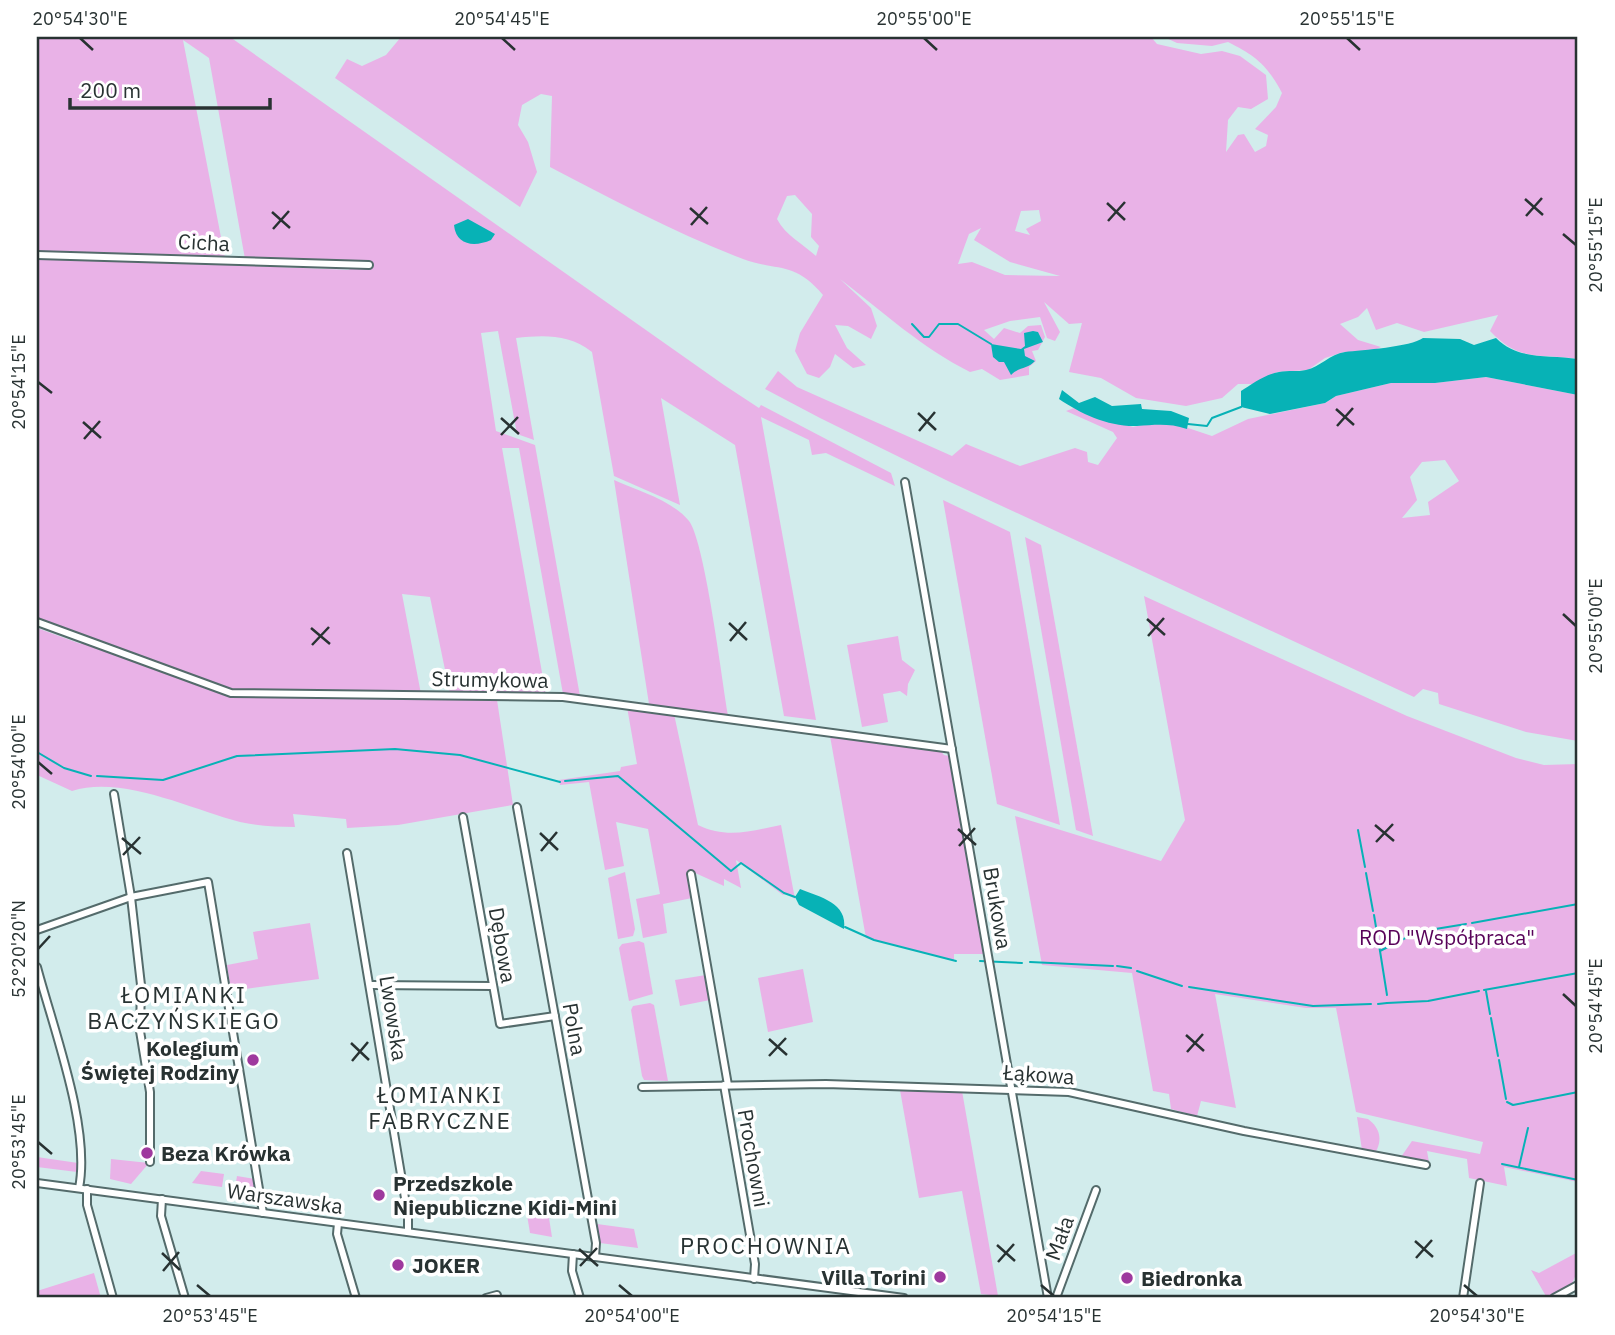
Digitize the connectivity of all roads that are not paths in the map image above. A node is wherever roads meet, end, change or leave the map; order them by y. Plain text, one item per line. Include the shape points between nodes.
1 (37, 255) edge
2 (369, 265) dead end
3 (905, 482) dead end
4 (37, 622) edge
5 (952, 749) junction
6 (114, 794) dead end
7 (517, 807) dead end
8 (463, 817) dead end
9 (347, 853) dead end
10 (691, 874) dead end
11 (131, 897) junction
12 (37, 930) edge
13 (37, 967) edge
14 (371, 985) junction
15 (492, 986) junction
16 (555, 1016) junction
17 (726, 1085) junction
18 (642, 1087) dead end
19 (1012, 1088) junction
20 (150, 1162) dead end
21 (1426, 1165) dead end
22 (1480, 1182) dead end
23 (37, 1183) edge
24 (79, 1188) junction
25 (87, 1189) junction
26 (1096, 1190) dead end
27 (162, 1199) junction
28 (263, 1213) junction
29 (338, 1223) junction
30 (408, 1232) junction
31 (573, 1254) junction
32 (595, 1257) junction
33 (754, 1279) junction
34 (1578, 1285) edge
35 (497, 1295) dead end
36 (113, 1298) edge
37 (185, 1298) edge
38 (356, 1298) edge
39 (486, 1298) edge
40 (580, 1298) edge
41 (904, 1298) edge
42 (1048, 1298) edge
43 (1056, 1298) edge
44 (1463, 1298) edge
45 (1554, 1298) edge

1 - 2 street, Cicha
3 - 5 street, Brukowa
4 - 5 street, Strumykowa via 231,693 563,697
5 - 19 street, Brukowa
6 - 11 street
7 - 16 street, Polna
8 - 15 street, Dębowa
9 - 14 street, Lwowska
10 - 17 street, Prochowni
11 - 12 street
11 - 20 street via 141,985 140,1031 150,1092
11 - 28 street via 208,882
13 - 24 street via 80,1131 83,1160
14 - 15 street
14 - 30 street, Lwowska
15 - 16 street, Dębowa via 500,1024
16 - 32 street, Polna
17 - 18 street, Łąkowa
17 - 19 street, Łąkowa
17 - 33 street, Prochowni
19 - 21 street, Łąkowa via 1069,1091 1244,1131
19 - 42 street, Brukowa
22 - 44 street
23 - 24 street, Warszawska
24 - 25 street, Warszawska
25 - 27 street, Warszawska
25 - 36 street via 87,1205
26 - 43 street, Mała
27 - 28 street, Warszawska
27 - 37 street via 161,1216
28 - 29 street, Warszawska
29 - 30 street, Warszawska
29 - 38 street via 337,1234
30 - 31 street, Warszawska
31 - 32 street, Warszawska
31 - 40 street via 572,1271
32 - 33 street, Warszawska
33 - 41 street, Warszawska
34 - 45 street
35 - 39 street

